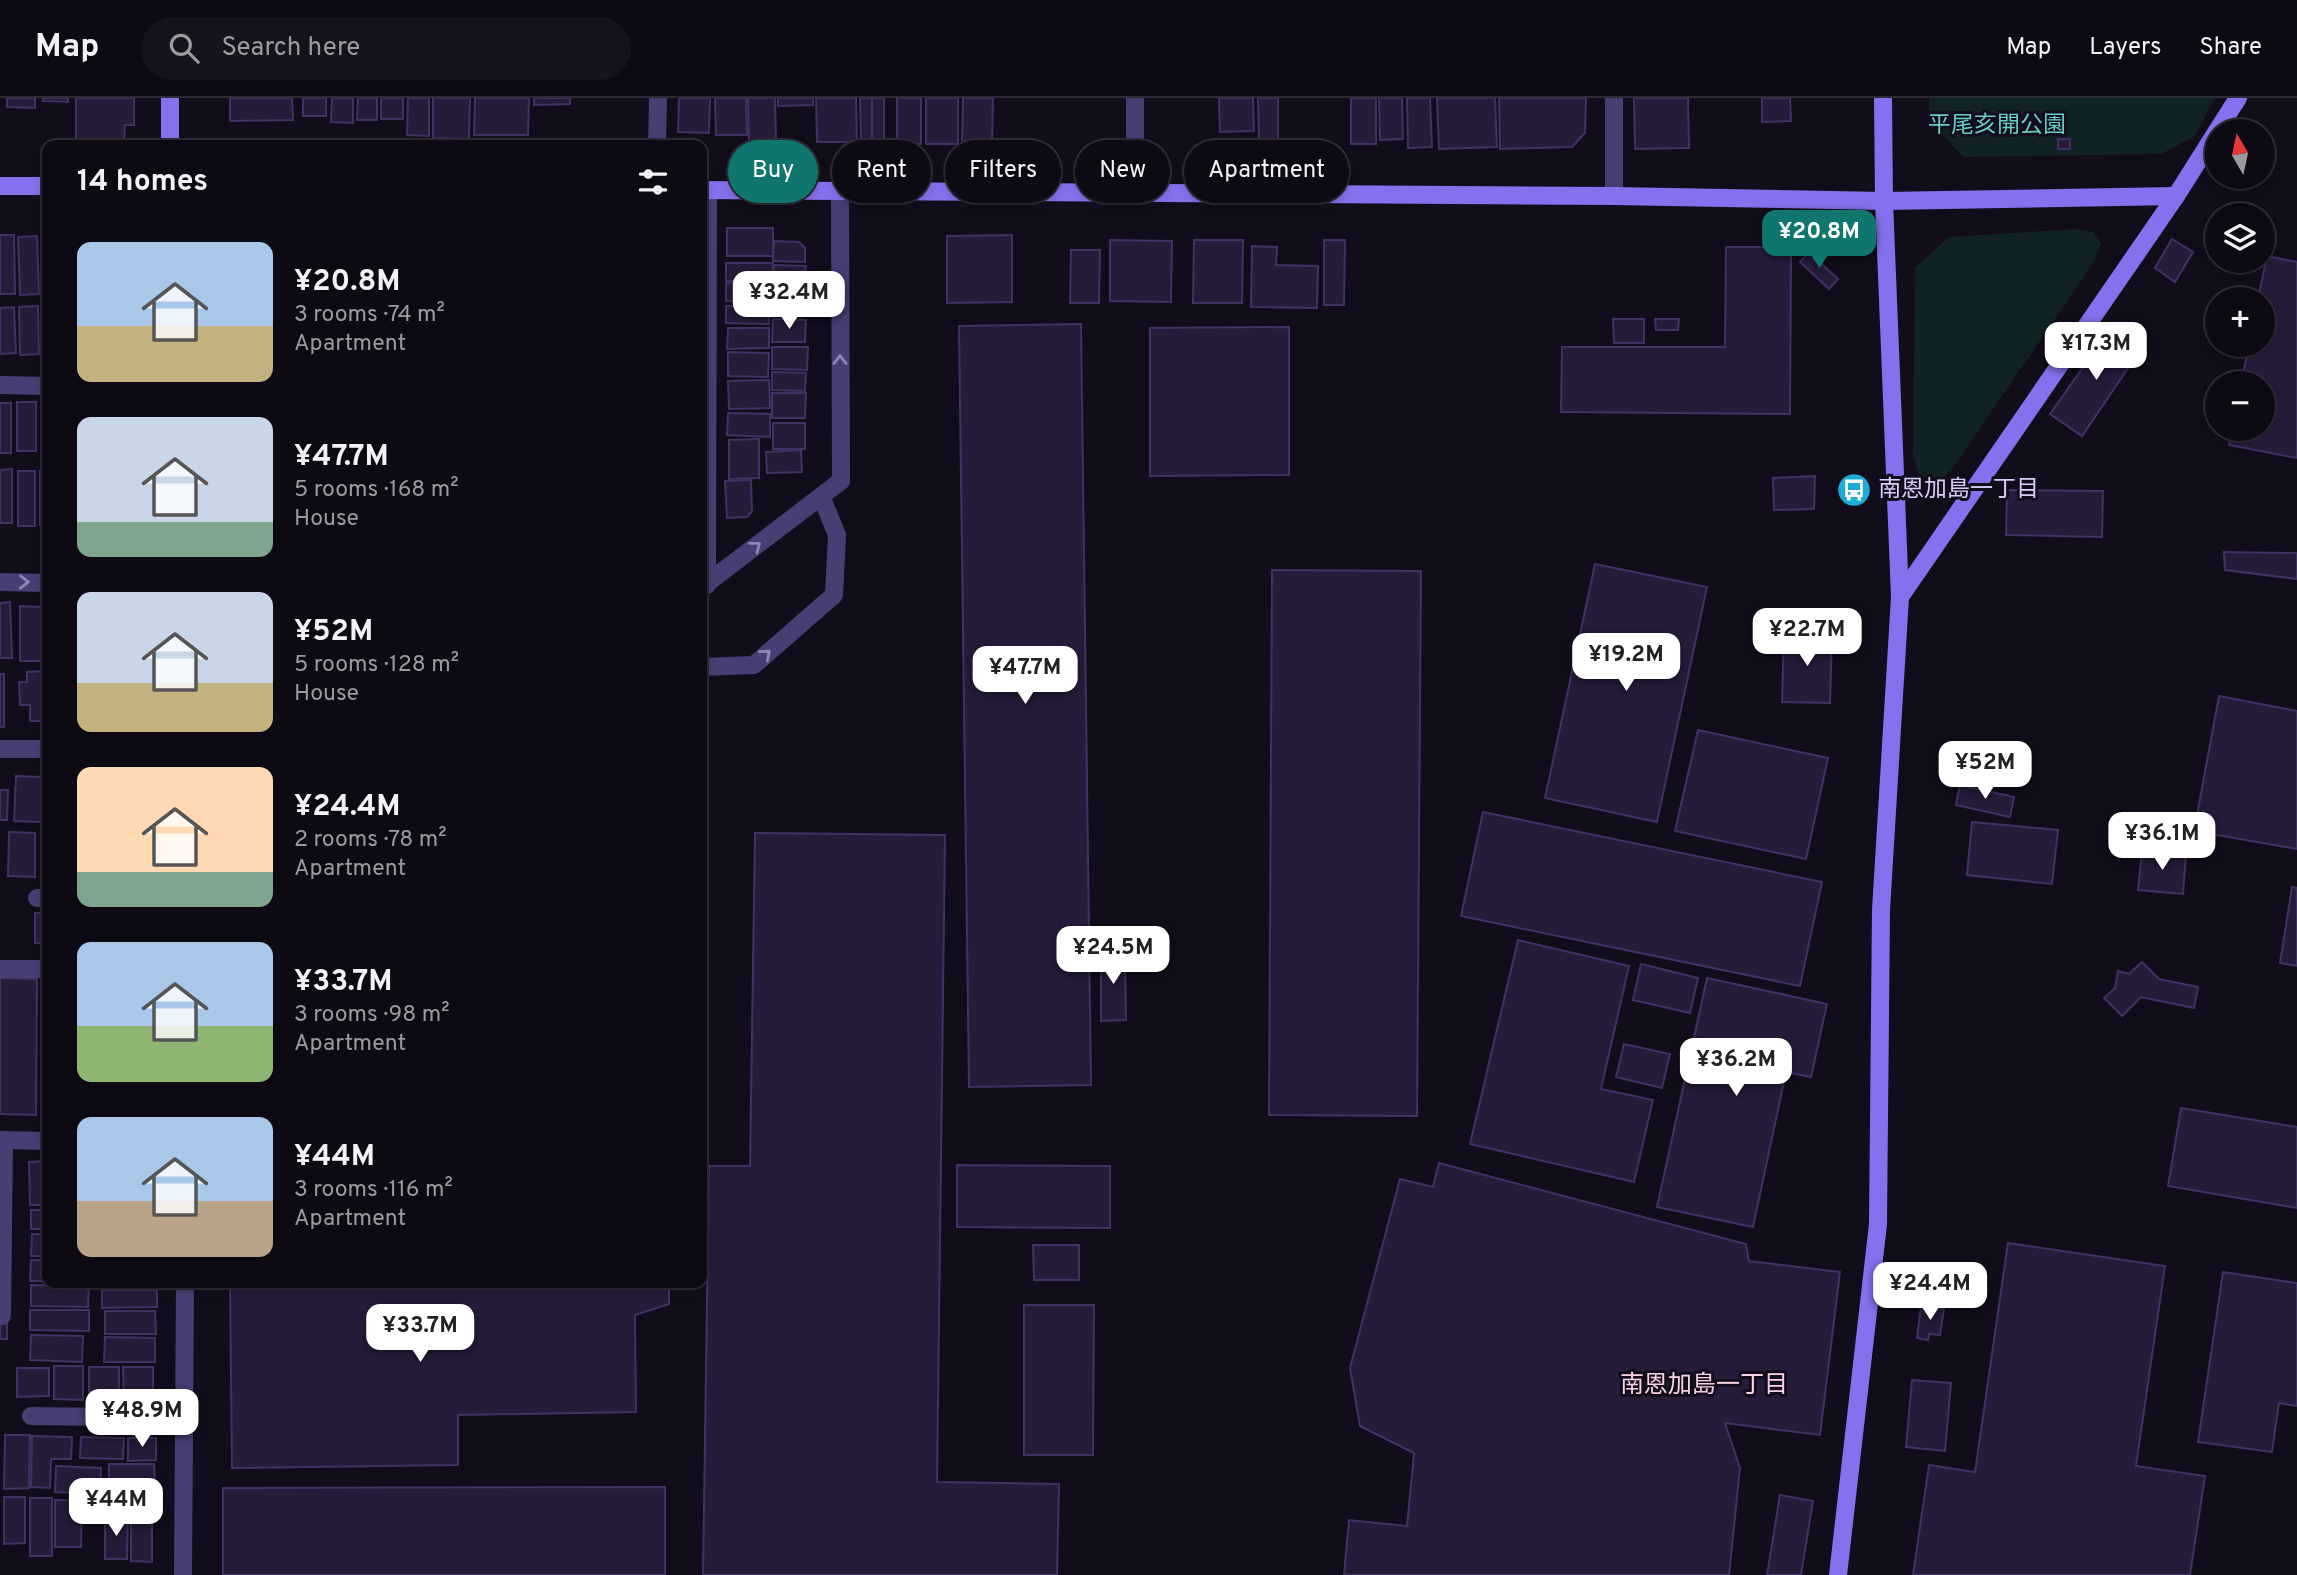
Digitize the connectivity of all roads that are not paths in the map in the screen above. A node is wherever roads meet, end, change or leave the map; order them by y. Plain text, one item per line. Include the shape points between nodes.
1 (170, 98) edge
2 (658, 98) edge
3 (1135, 98) edge
4 (1614, 98) edge
5 (1883, 98) edge
6 (2238, 98) edge
7 (2225, 119) edge
8 (170, 140) edge
9 (657, 140) edge
10 (1135, 140) edge
11 (2205, 150) edge
12 (0, 186) edge
13 (42, 186) edge
14 (707, 190) edge
15 (832, 191) edge
16 (931, 192) edge
17 (1075, 193) edge
18 (1170, 194) edge
19 (1614, 196) junction
20 (2176, 196) junction
21 (1884, 201) junction
22 (840, 203) edge
23 (0, 385) edge
24 (42, 386) edge
25 (821, 496) junction
26 (0, 582) edge
27 (42, 583) edge
28 (707, 584) edge
29 (1900, 597) junction
30 (707, 667) edge
31 (0, 749) edge
32 (42, 749) edge
33 (0, 969) edge
34 (42, 969) edge
35 (2, 1140) edge
36 (42, 1141) edge
37 (185, 1288) edge
38 (2, 1315) dead end
39 (31, 1416) dead end
40 (184, 1418) junction
41 (183, 1575) edge
42 (1838, 1575) edge

1 - 8 street
2 - 9 street
3 - 10 street
4 - 19 street
5 - 21 street
6 - 7 street
11 - 20 street
12 - 13 street
14 - 15 street
16 - 17 street
18 - 19 street
19 - 21 street
20 - 21 street
20 - 29 street
21 - 29 street
25 -> 22 street via 841,481
23 - 24 street
28 -> 25 street
30 -> 25 street via 754,665 834,595 837,535
26 -> 27 street
29 - 42 street via 1881,910 1878,1224
31 - 32 street
33 - 34 street
35 - 36 street
35 - 38 street
37 - 40 street
39 - 40 street
40 - 41 street

